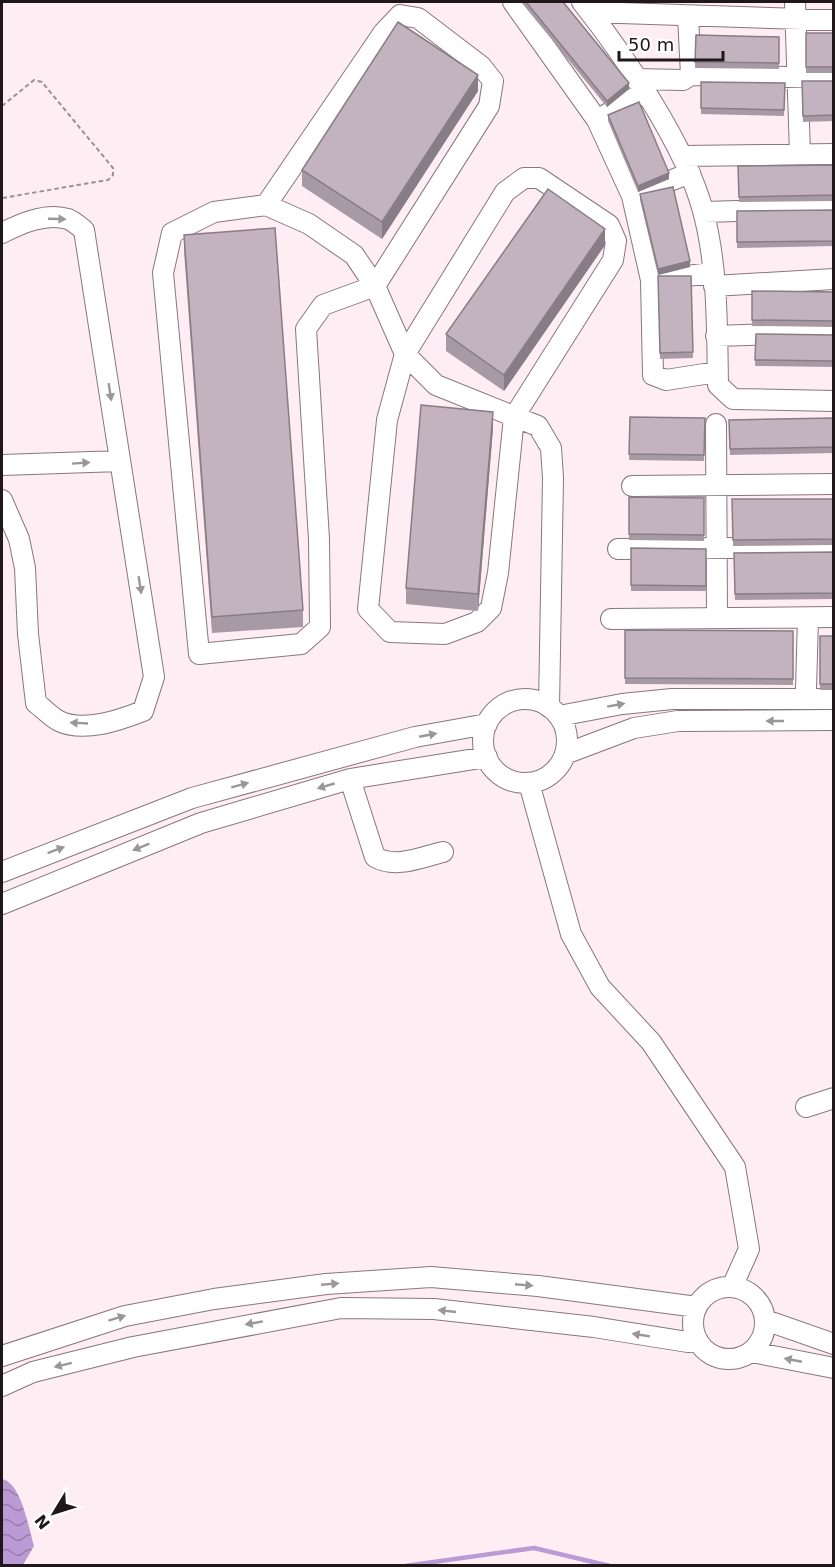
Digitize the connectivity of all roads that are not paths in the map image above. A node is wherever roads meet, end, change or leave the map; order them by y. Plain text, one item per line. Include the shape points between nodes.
1 (513, 2) edge
2 (586, 7) edge
3 (795, 10) edge
4 (688, 16) junction
5 (834, 20) edge
6 (691, 75) junction
7 (797, 78) junction
8 (834, 78) edge
9 (639, 86) junction
10 (597, 120) junction
11 (800, 154) junction
12 (834, 154) edge
13 (686, 165) junction
14 (632, 196) junction
15 (266, 206) junction
16 (834, 208) edge
17 (704, 212) junction
18 (2, 233) edge
19 (713, 279) junction
20 (834, 279) edge
21 (651, 280) junction
22 (375, 286) junction
23 (834, 332) edge
24 (716, 336) junction
25 (405, 354) junction
26 (717, 372) junction
27 (834, 401) edge
28 (514, 417) junction
29 (716, 424) dead end
30 (120, 461) junction
31 (2, 465) edge
32 (834, 484) edge
33 (632, 486) dead end
34 (716, 486) junction
35 (2, 500) edge
36 (834, 547) edge
37 (717, 548) junction
38 (618, 549) dead end
39 (834, 617) edge
40 (717, 618) junction
41 (808, 618) junction
42 (611, 620) dead end
43 (806, 689) dead end
44 (834, 699) edge
45 (554, 711) junction
46 (834, 720) edge
47 (487, 724) junction
48 (565, 754) junction
49 (486, 757) junction
50 (350, 779) junction
51 (529, 783) junction
52 (443, 852) dead end
53 (2, 872) edge
54 (2, 904) edge
55 (834, 1098) edge
56 (806, 1107) dead end
57 (732, 1287) junction
58 (697, 1307) junction
59 (765, 1320) junction
60 (698, 1341) junction
61 (834, 1344) edge
62 (752, 1352) junction
63 (2, 1356) edge
64 (834, 1368) edge
65 (2, 1386) edge

1 - 10 street
2 - 4 street
2 - 9 street
3 - 4 street
3 - 5 street
3 - 7 street
4 - 6 street
6 - 7 street
6 - 9 street via 682,80
7 - 8 street
7 - 11 street
9 - 10 street
9 - 13 street
10 - 14 street
11 - 12 street
11 - 13 street
13 - 14 street
13 - 17 street
14 - 21 street
15 - 22 street via 309,224 354,255
15 - 22 street via 384,32 400,15 418,18 481,66 493,81 489,106
15 - 22 street via 214,212 172,233 163,273 199,654 302,644 320,627 319,539 306,329 323,305
16 - 17 street
17 - 19 street
18 -> 30 street via 45,218 68,219 84,230
19 - 20 street
19 - 21 street
19 - 24 street
21 - 26 street via 653,375 666,380
22 - 25 street
23 - 24 street
24 - 26 street
25 - 28 street via 436,385
25 - 28 street via 505,192 524,178 539,178 609,225 616,241 613,260
25 - 28 street via 387,420 368,609 390,632 445,634 477,622 491,608
26 - 27 street via 718,384 734,399
28 - 45 street via 538,426 551,448
29 - 34 street
31 -> 30 street
30 -> 35 street via 154,677 143,711 115,722 59,721 36,703 25,568
32 - 34 street
33 - 34 street
34 - 37 street
36 - 37 street
37 - 38 street
37 - 40 street
39 - 41 street
40 - 41 street
40 - 42 street
41 - 43 street
45 -> 44 street via 672,699
45 - 47 street via 536,700 521,699 507,703
45 - 48 street via 567,734
46 -> 48 street via 678,721 634,728
47 - 49 street via 483,740
53 -> 47 street via 192,798 415,737
48 - 51 street via 552,774
49 - 50 street
49 - 51 street via 499,774
50 - 52 street via 375,857 387,863 401,862
50 -> 54 street via 201,823
51 - 57 street via 571,934 600,987 651,1042 735,1167 748,1249
55 - 56 street
57 - 58 street via 711,1292
57 - 59 street via 758,1301
58 - 60 street via 693,1324
63 -> 58 street via 125,1316 326,1284 431,1277 538,1286
59 - 61 street
59 - 62 street via 764,1332
60 - 62 street via 723,1359
60 -> 65 street via 434,1309 341,1308 133,1347 33,1372
64 -> 62 street

